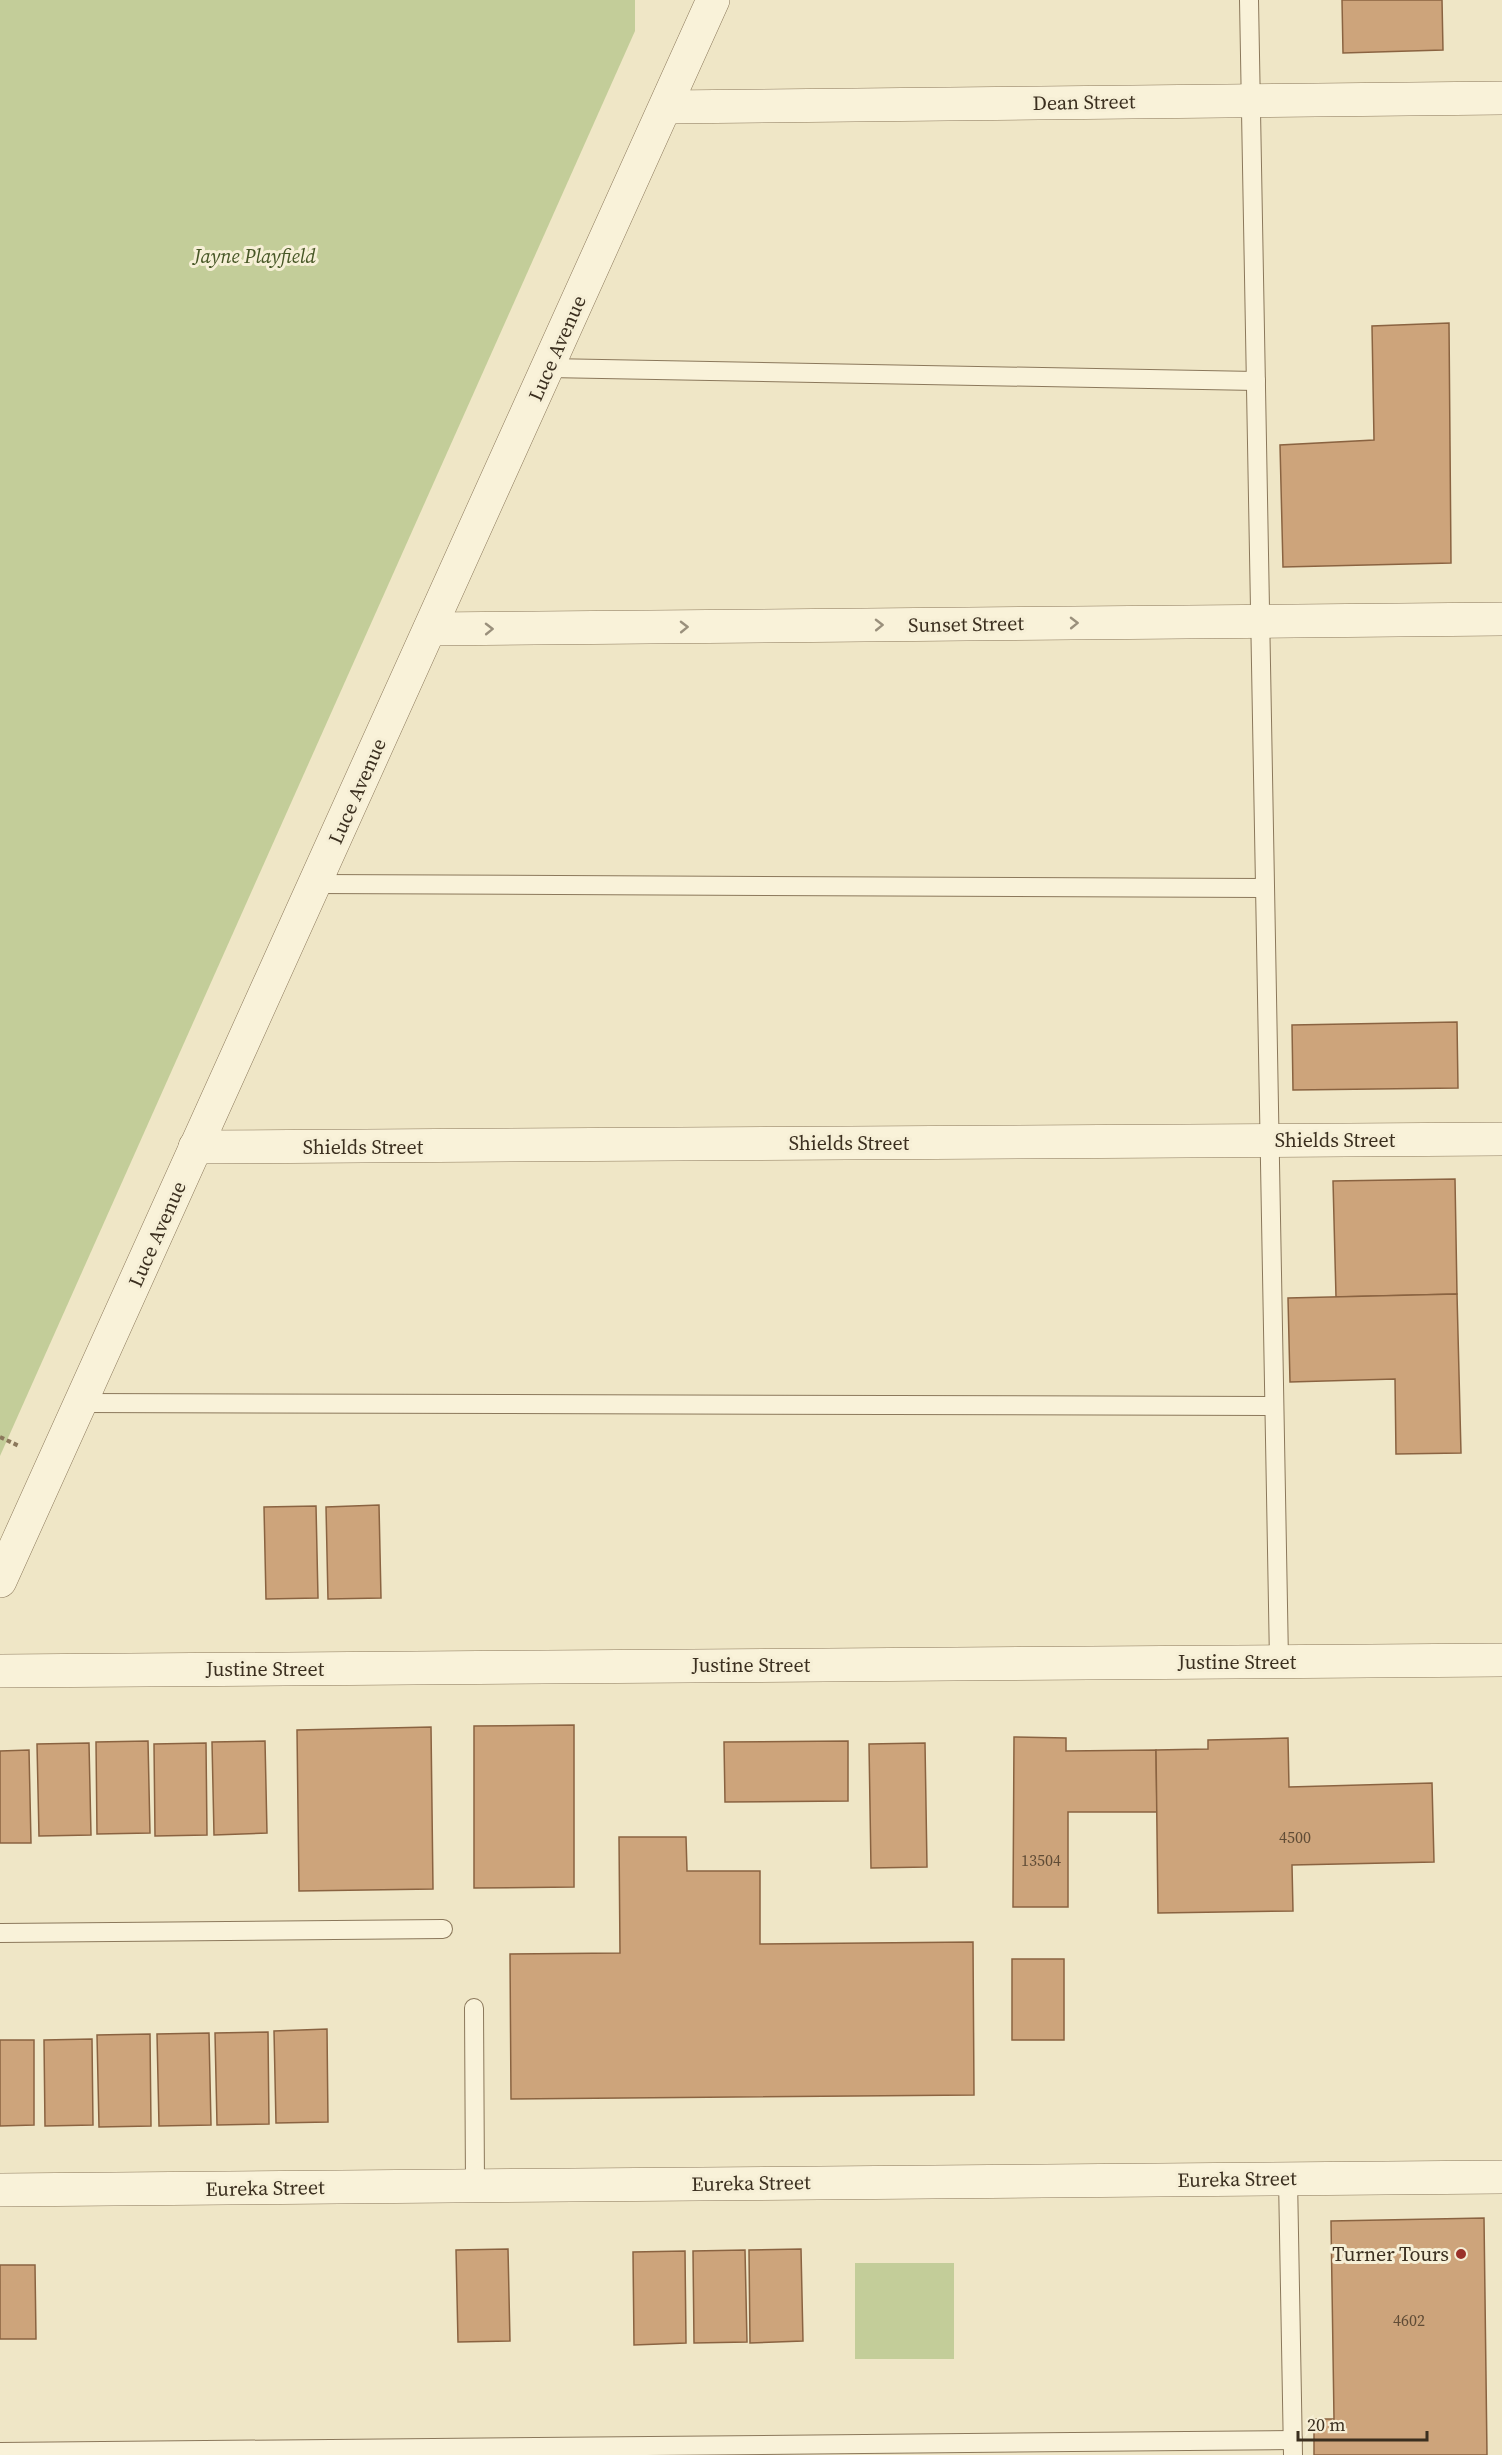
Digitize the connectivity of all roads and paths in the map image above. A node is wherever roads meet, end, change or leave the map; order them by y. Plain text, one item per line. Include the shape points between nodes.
1 (713, 0) edge
2 (1249, 0) edge
3 (1502, 98) edge
4 (1251, 100) junction
5 (666, 107) junction
6 (548, 368) junction
7 (1256, 381) junction
8 (1502, 619) edge
9 (1260, 621) junction
10 (430, 629) junction
11 (315, 884) junction
12 (1264, 888) junction
13 (1502, 1139) edge
14 (1269, 1141) junction
15 (195, 1147) junction
16 (81, 1403) junction
17 (1274, 1406) junction
18 (0, 1581) edge
19 (1502, 1660) edge
20 (1279, 1661) junction
21 (0, 1671) edge
22 (443, 1929) dead end
23 (0, 1933) edge
24 (474, 2008) dead end
25 (1502, 2177) edge
26 (1288, 2178) junction
27 (475, 2186) junction
28 (0, 2190) edge
29 (1293, 2447) edge
30 (0, 2452) edge

1 - 5 street, Luce Avenue
2 - 4 lane
3 - 4 street, Dean Street
4 - 5 street, Dean Street
4 - 7 lane
5 - 6 street, Luce Avenue
6 - 7 lane
6 - 10 street, Luce Avenue
7 - 9 lane
8 - 9 street, Sunset Street
10 -> 9 street, Sunset Street
9 - 12 lane
10 - 11 street, Luce Avenue
11 - 12 lane
11 - 15 street, Luce Avenue
12 - 14 lane
13 - 14 street, Shields Street
14 - 15 street, Shields Street
14 - 17 lane
15 - 16 street, Luce Avenue
16 - 17 lane
16 - 18 street, Luce Avenue
17 - 20 lane
19 - 20 street, Justine Street
20 - 21 street, Justine Street
22 - 23 lane
24 - 27 lane
25 - 26 street, Eureka Street
26 - 27 street, Eureka Street
26 - 29 lane
27 - 28 street, Eureka Street
29 - 30 lane

